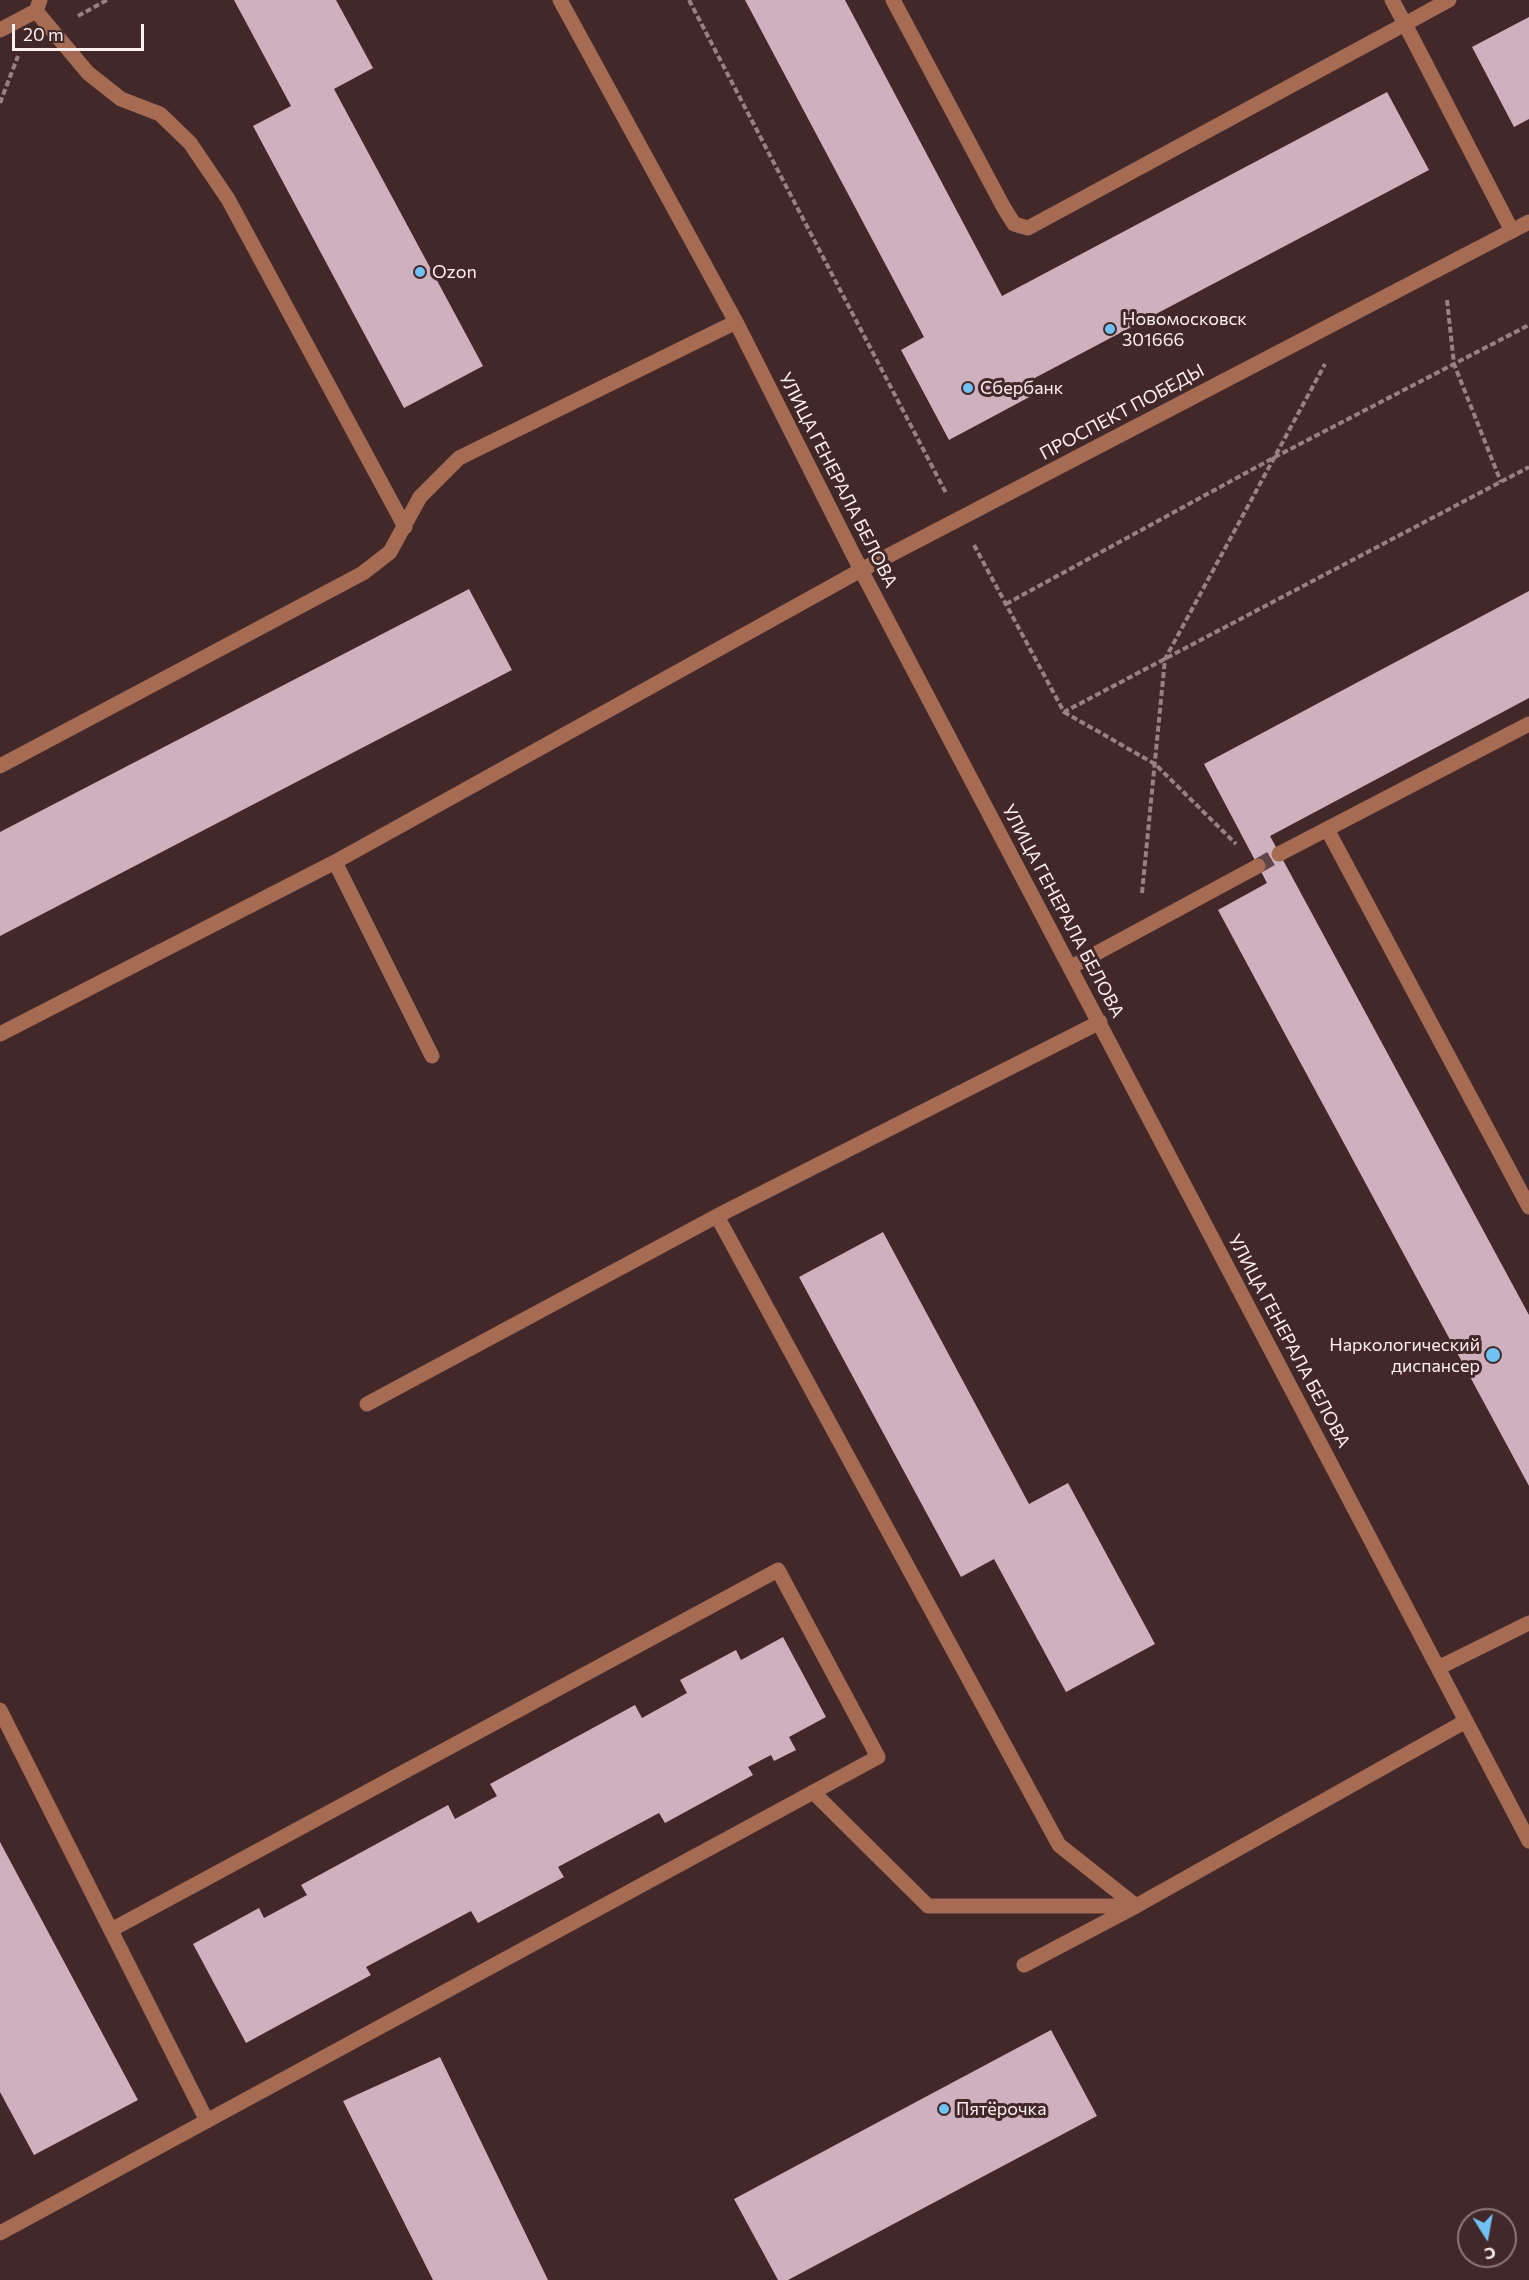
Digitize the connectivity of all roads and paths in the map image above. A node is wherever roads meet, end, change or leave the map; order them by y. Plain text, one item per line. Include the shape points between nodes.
1 (560, 0) edge
2 (893, 0) edge
3 (1392, 0) edge
4 (1449, 0) edge
5 (38, 5) edge
6 (1405, 24) junction
7 (0, 30) edge
8 (1529, 222) edge
9 (1512, 231) junction
10 (1443, 267) junction
11 (1352, 314) junction
12 (736, 322) junction
13 (1529, 325) edge
14 (1454, 364) junction
15 (1275, 457) junction
16 (1501, 482) dead end
17 (405, 527) junction
18 (861, 570) junction
19 (1005, 604) dead end
20 (1064, 712) dead end
21 (1529, 724) edge
22 (1155, 764) junction
23 (0, 766) edge
24 (1327, 829) junction
25 (1279, 854) tunnel mouth
26 (335, 862) junction
27 (1258, 866) joint
28 (1139, 930) junction
29 (1071, 967) junction
30 (1100, 1022) junction
31 (0, 1034) edge
32 (432, 1056) dead end
33 (1529, 1207) edge
34 (717, 1216) junction
35 (367, 1404) dead end
36 (1529, 1623) edge
37 (1438, 1668) junction
38 (0, 1710) edge
39 (1466, 1721) junction
40 (813, 1792) junction
41 (1529, 1841) edge
42 (1136, 1906) junction
43 (111, 1930) junction
44 (1024, 1965) dead end
45 (207, 2121) junction
46 (0, 2233) edge

1 - 12 street, УЛИЦА ГЕНЕРАЛА БЕЛОВА
2 - 6 street via 1004,208 1014,224 1028,228
3 - 6 street
4 - 6 street
5 - 7 street
5 - 17 street via 88,73 121,99 160,114 190,143 228,199
6 - 9 street
8 - 9 street, ПРОСПЕКТ ПОБЕДЫ
9 - 10 street, ПРОСПЕКТ ПОБЕДЫ
10 - 11 street, ПРОСПЕКТ ПОБЕДЫ
10 - 14 path
11 - 15 path
11 - 18 street, ПРОСПЕКТ ПОБЕДЫ
12 - 17 street via 459,458 420,497
12 - 18 street, УЛИЦА ГЕНЕРАЛА БЕЛОВА
13 - 14 path
14 - 15 path
14 - 16 path
15 - 19 path
15 - 22 path via 1165,659
17 - 23 street via 390,552 363,573
18 - 26 street, ПРОСПЕКТ ПОБЕДЫ
18 - 29 street, УЛИЦА ГЕНЕРАЛА БЕЛОВА
20 - 22 path
21 - 24 street
22 - 27 path
22 - 28 path
24 - 25 street
24 - 33 street
26 - 31 street, ПРОСПЕКТ ПОБЕДЫ
26 - 32 street
27 - 28 street
28 - 29 street
29 - 30 street, УЛИЦА ГЕНЕРАЛА БЕЛОВА
30 - 34 street
30 - 37 street, УЛИЦА ГЕНЕРАЛА БЕЛОВА
34 - 35 street
34 - 42 street via 1059,1845
36 - 37 street
37 - 39 street, УЛИЦА ГЕНЕРАЛА БЕЛОВА
38 - 43 street
39 - 41 street, УЛИЦА ГЕНЕРАЛА БЕЛОВА
39 - 42 street
40 - 42 street via 928,1906
40 - 43 street via 878,1757 778,1570
40 - 45 street
42 - 44 street
43 - 45 street
45 - 46 street

